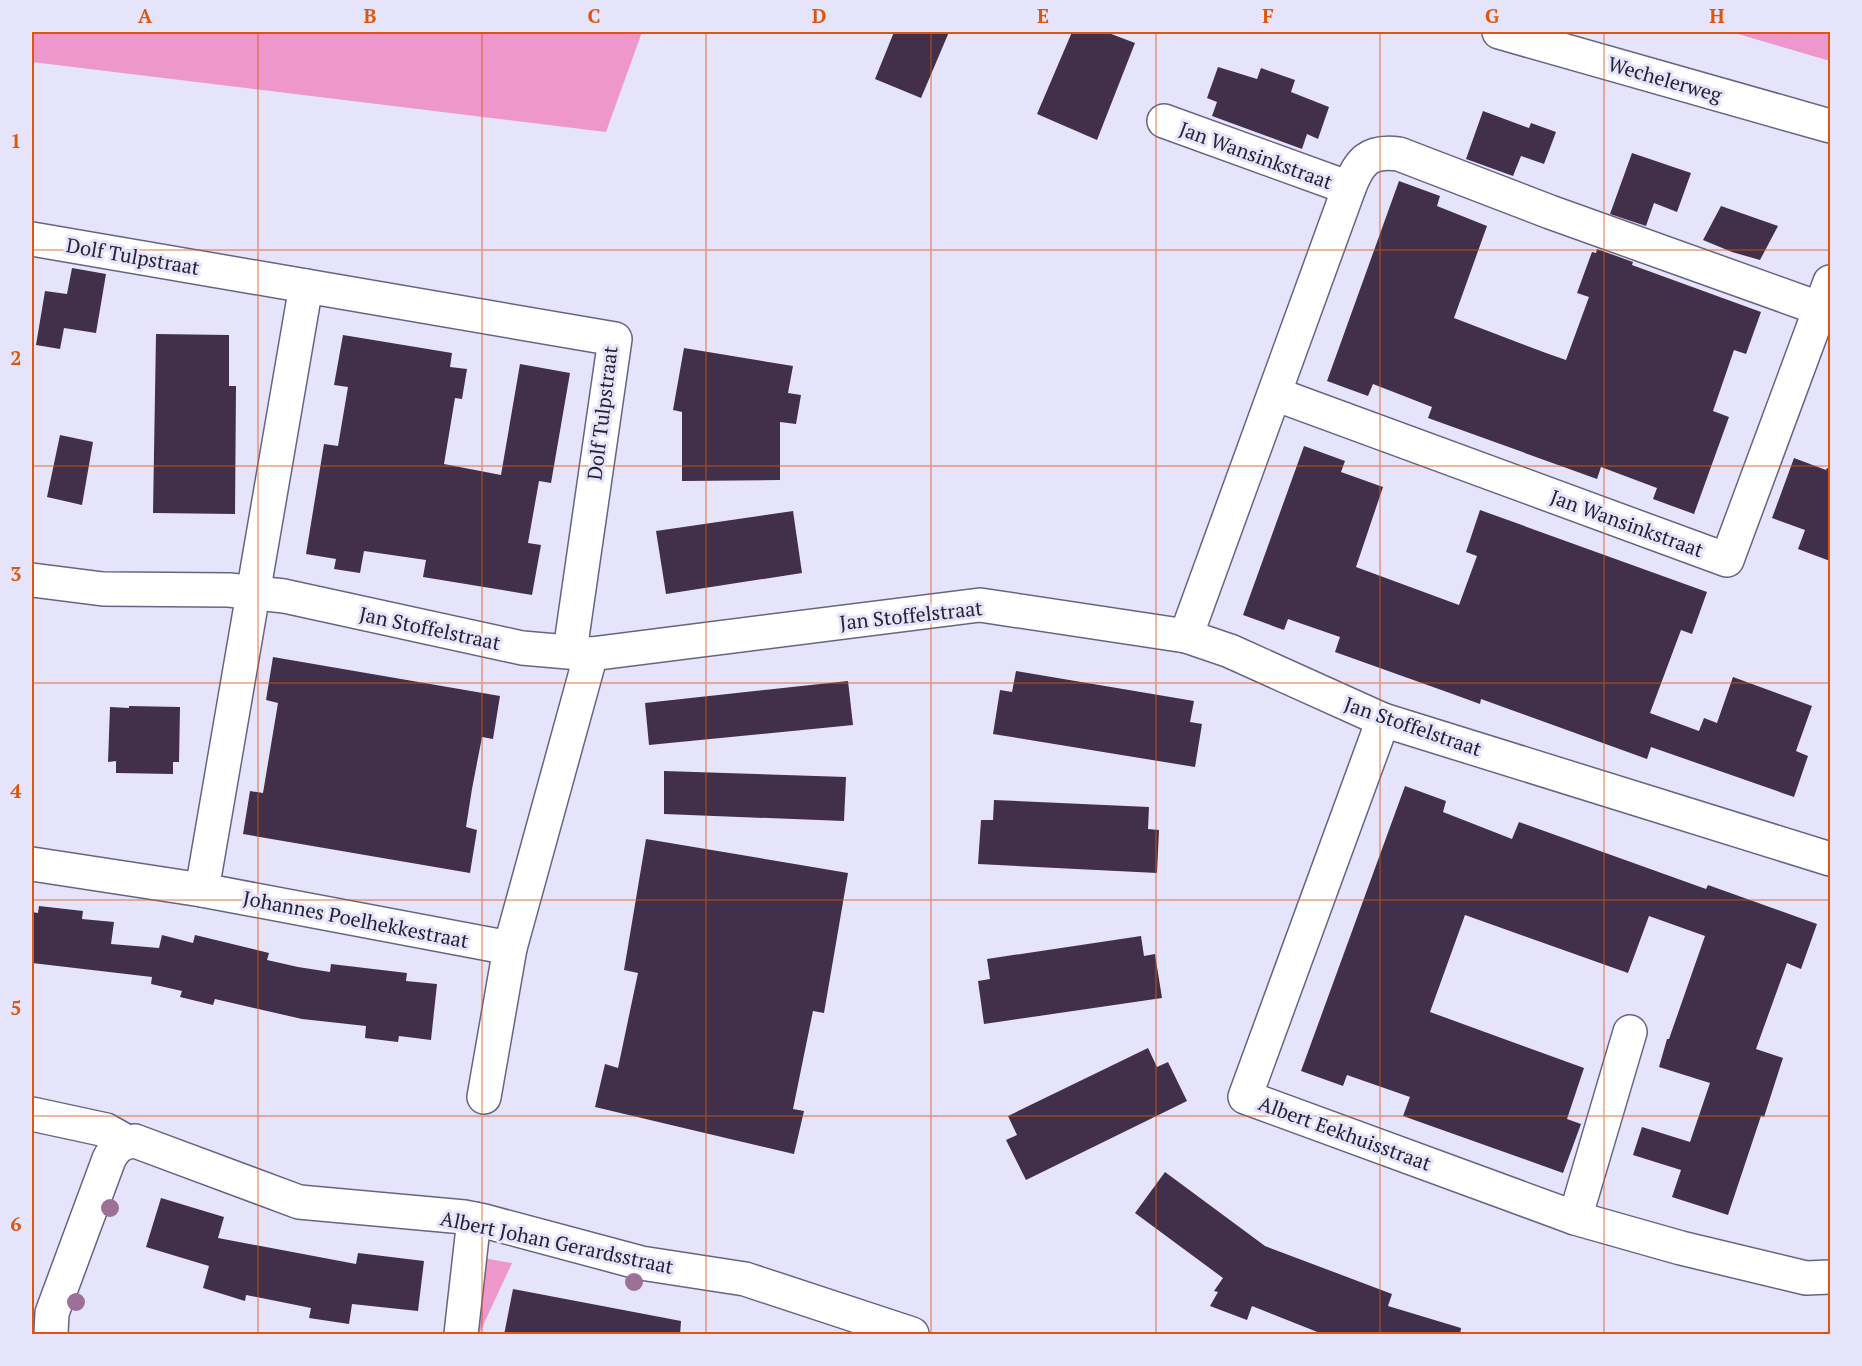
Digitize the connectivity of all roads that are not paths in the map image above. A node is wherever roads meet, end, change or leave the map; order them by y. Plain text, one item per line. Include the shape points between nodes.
1 (1499, 32) edge
2 (1164, 121) dead end
3 (1830, 126) edge
4 (1349, 188) junction
5 (32, 239) edge
6 (306, 286) junction
7 (1826, 295) edge
8 (1275, 394) junction
9 (32, 580) edge
10 (253, 593) junction
11 (1186, 636) junction
12 (581, 652) junction
13 (1383, 720) junction
14 (1830, 860) edge
15 (32, 864) edge
16 (202, 890) junction
17 (510, 948) junction
18 (1630, 1032) dead end
19 (484, 1097) dead end
20 (32, 1114) edge
21 (127, 1142) junction
22 (1575, 1218) junction
23 (474, 1220) junction
24 (1830, 1277) edge
25 (902, 1333) edge
26 (51, 1335) edge
27 (461, 1335) edge

1 - 3 street, Wechelerweg
2 - 4 street, Jan Wansinkstraat
4 - 7 street, Jan Wansinkstraat via 1364,160 1377,154 1399,154 1551,212
4 - 8 street, Jan Wansinkstraat
5 - 6 street, Dolf Tulpstraat
6 - 10 street
6 - 12 street, Dolf Tulpstraat via 615,339
7 - 8 street, Jan Wansinkstraat via 1727,560
8 - 11 street, Jan Wansinkstraat
9 - 10 street, Jan Stoffelstraat via 102,589
10 - 12 street, Jan Stoffelstraat via 284,596 522,648
10 - 16 street
11 - 12 street, Jan Stoffelstraat via 980,605
11 - 13 street, Jan Stoffelstraat via 1230,651
12 - 17 street
13 - 14 street, Jan Stoffelstraat
13 - 22 street, Albert Eekhuisstraat via 1245,1097
15 - 16 street, Johannes Poelhekkestraat
16 - 17 street, Johannes Poelhekkestraat
17 - 19 street
18 - 22 street
20 - 21 street, Albert Johan Gerardsstraat via 106,1130
21 - 23 street, Albert Johan Gerardsstraat via 144,1143 299,1202
21 - 26 street via 114,1150 109,1159 52,1313
22 - 24 street, Albert Eekhuisstraat via 1806,1278
23 - 25 street, Albert Johan Gerardsstraat via 641,1263 745,1279
23 - 27 street

